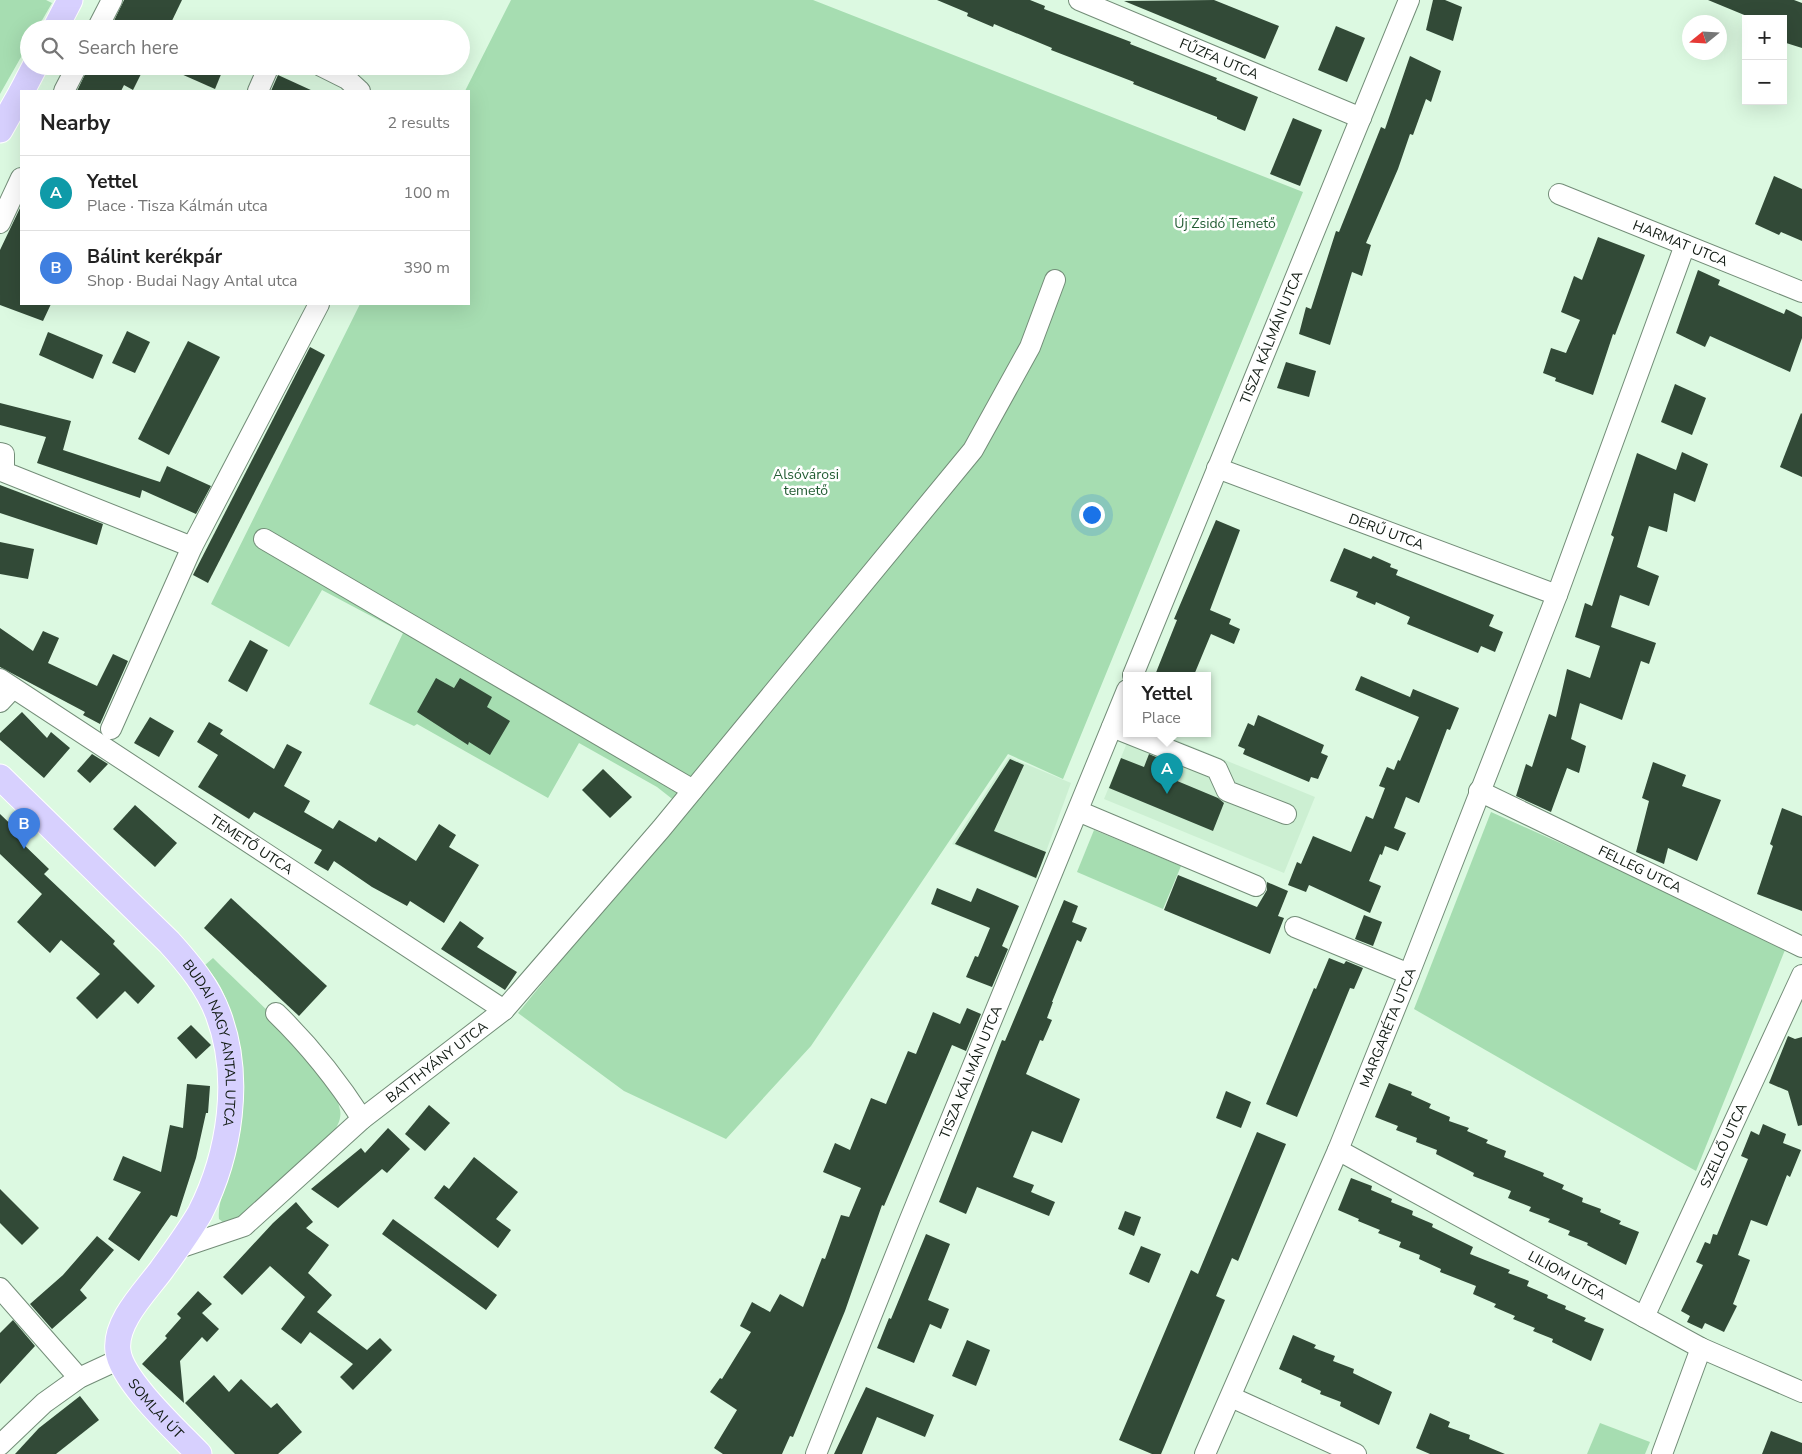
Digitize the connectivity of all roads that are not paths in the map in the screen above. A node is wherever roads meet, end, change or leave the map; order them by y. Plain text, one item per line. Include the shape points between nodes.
1 (70, 0) edge
2 (112, 0) edge
3 (1078, 0) edge
4 (1409, 0) edge
5 (60, 20) edge
6 (101, 20) edge
7 (30, 75) edge
8 (72, 75) edge
9 (265, 75) edge
10 (333, 75) edge
11 (350, 87) edge
12 (23, 90) edge
13 (65, 90) edge
14 (258, 90) edge
15 (20, 97) edge
16 (1361, 118) junction
17 (10, 122) edge
18 (0, 150) edge
19 (20, 180) edge
20 (1559, 194) dead end
21 (0, 223) edge
22 (1685, 245) junction
23 (1055, 280) dead end
24 (1802, 292) edge
25 (318, 305) edge
26 (0, 453) edge
27 (1217, 468) junction
28 (264, 540) dead end
29 (192, 547) junction
30 (1557, 595) junction
31 (1134, 672) edge
32 (4, 689) edge
33 (1123, 700) edge
34 (1112, 727) junction
35 (111, 729) dead end
36 (1123, 731) edge
37 (1137, 737) edge
38 (0, 777) edge
39 (693, 790) junction
40 (1479, 791) junction
41 (1078, 811) junction
42 (1286, 814) dead end
43 (1256, 886) dead end
44 (1295, 927) dead end
45 (1802, 947) edge
46 (1409, 974) junction
47 (1802, 974) edge
48 (504, 1010) junction
49 (276, 1013) dead end
50 (362, 1119) junction
51 (1338, 1150) junction
52 (176, 1249) junction
53 (0, 1288) edge
54 (1644, 1317) junction
55 (1700, 1348) junction
56 (120, 1359) junction
57 (79, 1378) junction
58 (1802, 1392) edge
59 (1231, 1397) junction
60 (0, 1445) edge
61 (200, 1454) edge
62 (816, 1454) edge
63 (1205, 1454) edge
64 (1356, 1454) edge
65 (1662, 1454) edge

1 - 5 main road
2 - 6 street
3 - 16 street, FŰZFA UTCA
4 - 16 street, TISZA KÁLMÁN UTCA
7 - 12 main road
8 - 13 street
9 - 14 street
10 - 11 street
15 - 17 main road
16 - 27 street, TISZA KÁLMÁN UTCA
17 - 18 main road
19 - 21 street
20 - 22 street, HARMAT UTCA
22 - 24 street, HARMAT UTCA
22 - 30 street, MARGARÉTA UTCA
23 - 39 street, BATTHYÁNY UTCA via 1030,347 973,450
25 - 29 street
26 - 29 street via 4,454 4,472
27 - 30 street, DERŰ UTCA
27 - 31 street, TISZA KÁLMÁN UTCA
28 - 39 street
29 - 35 street
30 - 40 street, MARGARÉTA UTCA
32 - 48 street, TEMETŐ UTCA
33 - 34 street, TISZA KÁLMÁN UTCA
34 - 36 street
34 - 41 street, TISZA KÁLMÁN UTCA
37 - 42 street via 1217,769 1227,791
38 - 52 main road, BUDAI NAGY ANTAL UTCA via 169,942 190,966 218,1013 226,1040 230,1074 225,1147 199,1214
39 - 48 street, BATTHYÁNY UTCA
40 - 45 street, FELLEG UTCA
40 - 46 street, MARGARÉTA UTCA
41 - 43 street
41 - 62 street, TISZA KÁLMÁN UTCA
44 - 46 street
46 - 51 street, MARGARÉTA UTCA
47 - 54 street, SZELLŐ UTCA
48 - 50 street, BATTHYÁNY UTCA
49 - 50 street via 340,1085
50 - 52 street, BATTHYÁNY UTCA via 244,1226
51 - 54 street, LILIOM UTCA
51 - 59 street, MARGARÉTA UTCA
52 - 56 main road, BUDAI NAGY ANTAL UTCA via 124,1321 118,1344
53 - 57 street
54 - 55 street, LILIOM UTCA
55 - 58 street, LILIOM UTCA
55 - 65 street
56 - 57 street
56 - 61 main road, SOMLAI ÚT via 133,1382
57 - 60 street via 44,1403
59 - 63 street, MARGARÉTA UTCA
59 - 64 street

